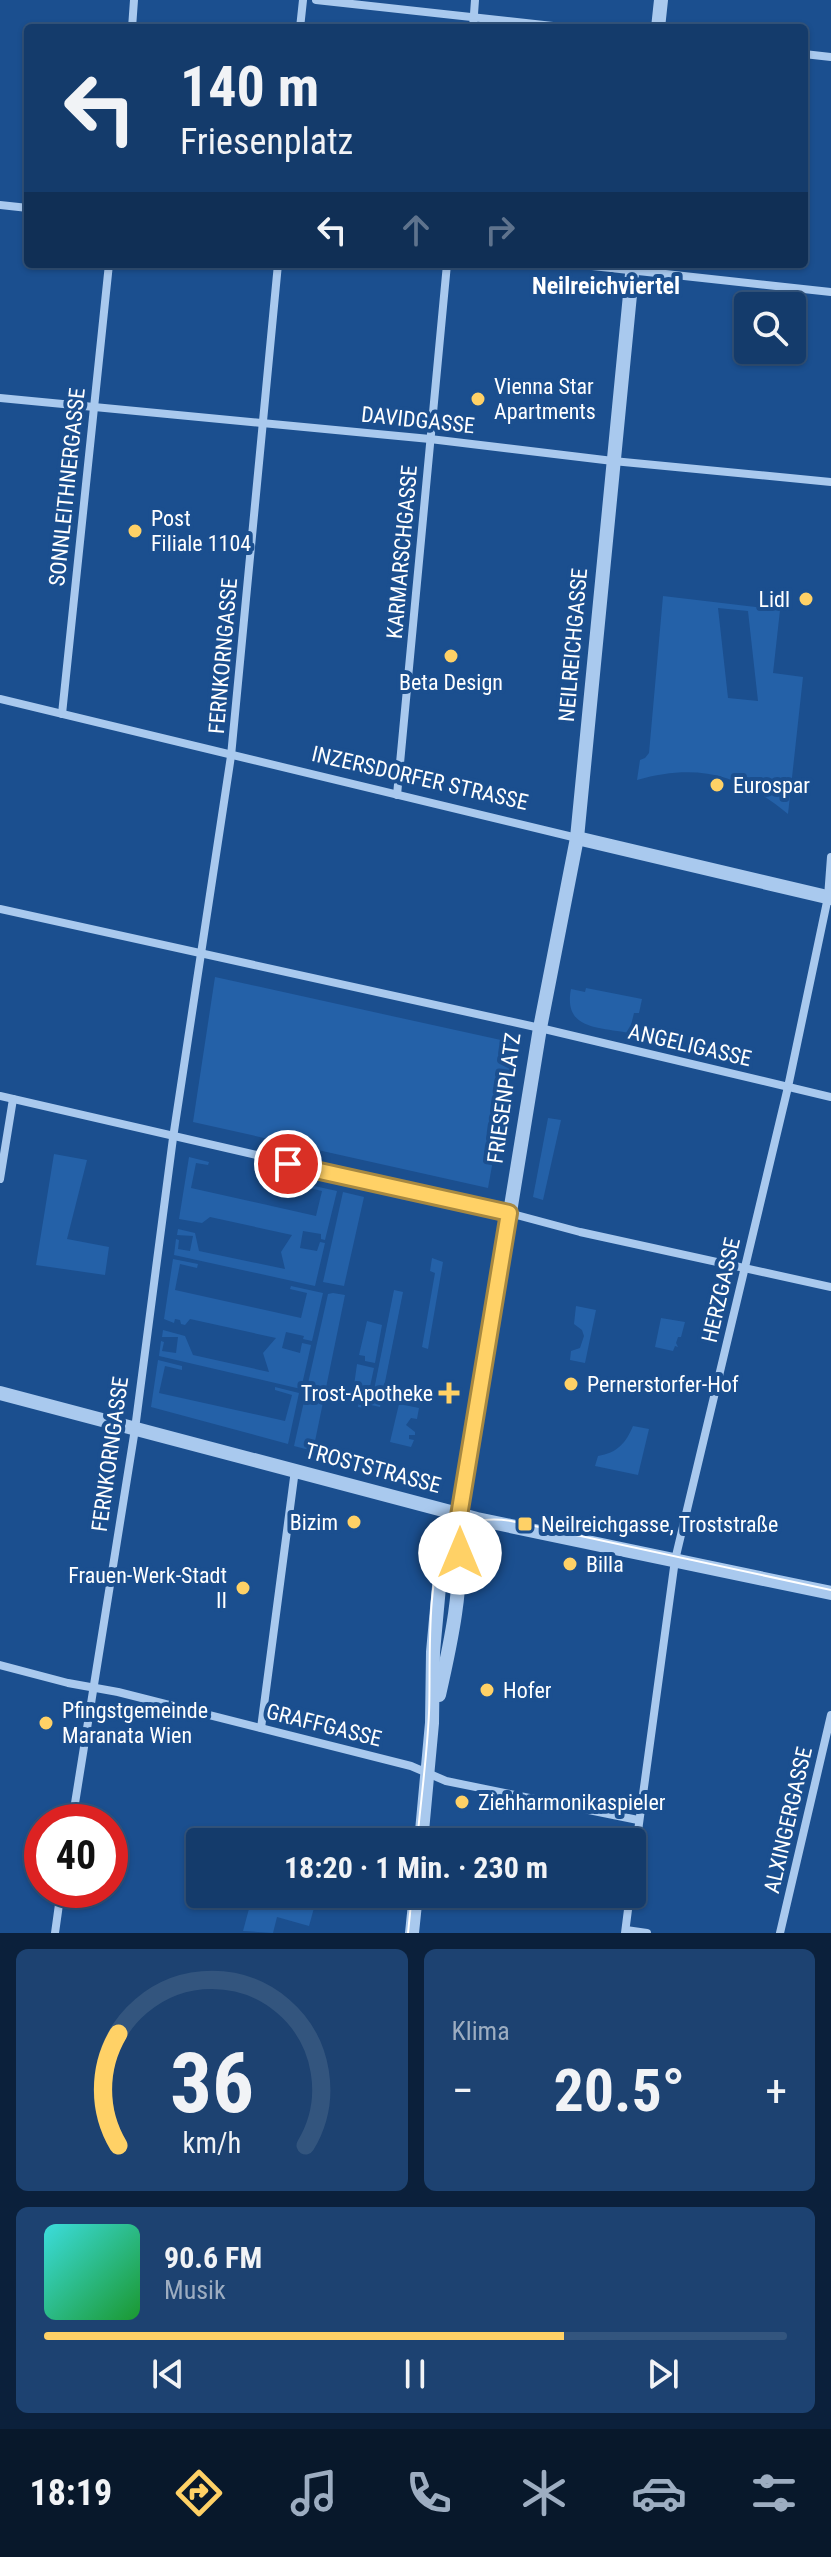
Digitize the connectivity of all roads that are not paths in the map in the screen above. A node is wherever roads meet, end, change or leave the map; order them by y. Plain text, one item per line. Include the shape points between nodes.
1 (134, 0) edge
2 (303, 0) edge
3 (316, 0) edge
4 (475, 0) edge
5 (661, 0) edge
6 (474, 17) junction
7 (132, 24) edge
8 (300, 24) edge
9 (473, 24) edge
10 (536, 24) edge
11 (658, 24) edge
12 (808, 54) edge
13 (831, 57) edge
14 (0, 205) edge
15 (24, 208) edge
16 (109, 268) edge
17 (278, 268) edge
18 (447, 268) edge
19 (632, 268) edge
20 (640, 268) edge
21 (831, 292) edge
22 (0, 398) edge
23 (94, 409) junction
24 (264, 423) junction
25 (430, 439) junction
26 (613, 461) junction
27 (831, 482) edge
28 (0, 699) edge
29 (62, 714) junction
30 (231, 756) junction
31 (397, 795) junction
32 (577, 838) junction
33 (831, 857) edge
34 (829, 898) edge
35 (0, 909) edge
36 (202, 955) junction
37 (540, 1028) junction
38 (788, 1087) junction
39 (0, 1096) edge
40 (831, 1097) edge
41 (13, 1099) junction
42 (173, 1138) junction
43 (0, 1179) edge
44 (509, 1213) junction
45 (745, 1267) junction
46 (831, 1287) edge
47 (0, 1393) edge
48 (135, 1429) junction
49 (295, 1470) junction
50 (461, 1513) junction
51 (675, 1560) junction
52 (831, 1593) edge
53 (0, 1665) edge
54 (92, 1687) junction
55 (831, 1715) edge
56 (261, 1728) junction
57 (428, 1773) junction
58 (75, 1804) edge
59 (638, 1820) junction
60 (422, 1828) edge
61 (637, 1828) edge
62 (58, 1908) edge
63 (415, 1908) edge
64 (628, 1908) edge
65 (625, 1931) edge
66 (55, 1933) edge
67 (412, 1933) edge
68 (647, 1933) edge
69 (780, 1933) edge

1 - 7 street
2 - 8 street
3 - 6 street
4 - 6 street
5 - 11 street
6 - 9 street
6 - 10 street
12 - 13 street
14 - 15 street
16 - 23 street, SONNLEITHNERGASSE
17 - 24 street, FERNKORNGASSE
18 - 25 street, KARMARSCHGASSE
19 - 26 street, NEILREICHGASSE
20 - 21 street
22 - 23 street, DAVIDGASSE
23 - 24 street, DAVIDGASSE
23 - 29 street, SONNLEITHNERGASSE
24 - 25 street, DAVIDGASSE
24 - 30 street, FERNKORNGASSE
25 - 26 street, DAVIDGASSE
25 - 31 street, KARMARSCHGASSE
26 - 27 street, DAVIDGASSE
26 - 32 street, NEILREICHGASSE
28 - 29 street, INZERSDORFER STRASSE
29 - 30 street, INZERSDORFER STRASSE
30 - 31 street, INZERSDORFER STRASSE
30 - 36 street, FERNKORNGASSE
31 - 32 street, INZERSDORFER STRASSE
32 - 34 street, INZERSDORFER STRASSE
32 - 37 street, NEILREICHGASSE
33 - 34 street, HERZGASSE
34 - 38 street, HERZGASSE
35 - 36 street
36 - 37 street, FRIESENPLATZ
36 - 42 street
37 - 38 street, ANGELIGASSE
37 - 44 street, FRIESENPLATZ
38 - 40 street, ANGELIGASSE
38 - 45 street, HERZGASSE
39 - 41 street
41 - 42 street
41 - 43 street
42 - 44 street
42 - 48 street, FERNKORNGASSE
44 - 45 street
44 - 50 street
45 - 46 street
45 - 51 street, HERZGASSE
47 - 48 street, TROSTSTRASSE
48 - 49 street, TROSTSTRASSE
48 - 54 street, FERNKORNGASSE
49 - 50 street, TROSTSTRASSE
49 - 56 street
50 - 51 street, TROSTSTRASSE
50 - 57 street via 440,1576
51 - 52 street, TROSTSTRASSE
51 - 59 street, HERZGASSE
53 - 54 street, GRAFFGASSE
54 - 56 street, GRAFFGASSE
54 - 58 street, FERNKORNGASSE
55 - 69 street, ALXINGERGASSE
56 - 57 street, GRAFFGASSE
57 - 59 street, GRAFFGASSE
57 - 60 street
59 - 61 street, HERZGASSE
62 - 66 street
63 - 67 street
64 - 65 street
65 - 68 street

